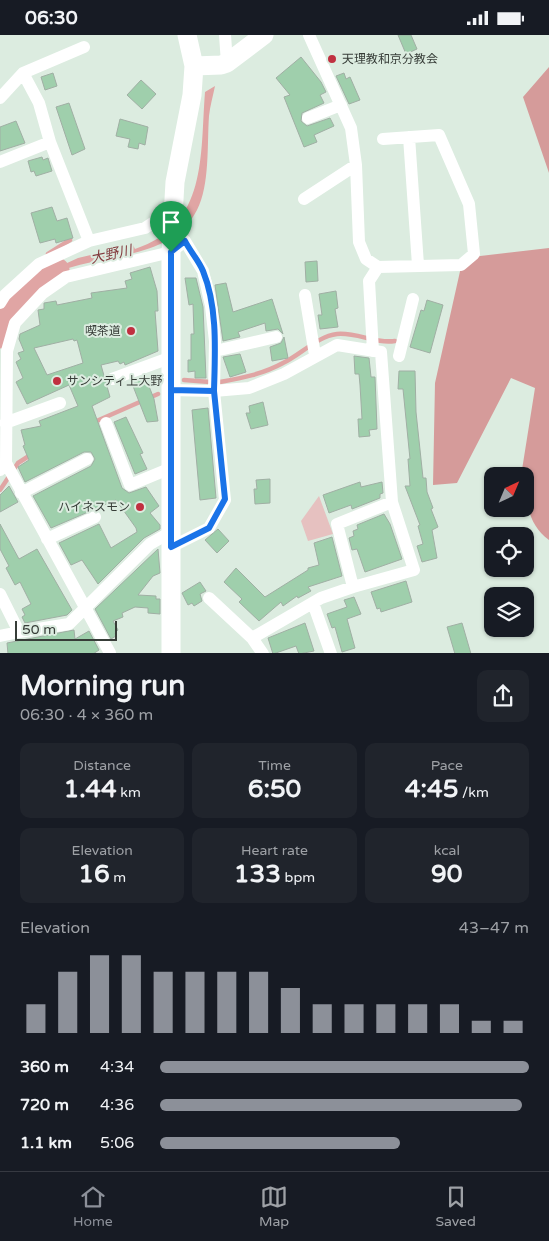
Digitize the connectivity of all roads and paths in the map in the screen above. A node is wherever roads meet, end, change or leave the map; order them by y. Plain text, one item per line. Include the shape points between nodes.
1 (187, 35) edge
2 (226, 35) edge
3 (264, 35) edge
4 (309, 35) edge
5 (84, 47) dead end
6 (226, 63) junction
7 (194, 66) junction
8 (23, 73) junction
9 (0, 98) edge
10 (341, 105) junction
11 (308, 118) dead end
12 (409, 137) junction
13 (383, 139) dead end
14 (50, 142) junction
15 (0, 162) edge
16 (356, 165) junction
17 (304, 199) dead end
18 (172, 210) junction
19 (89, 241) junction
20 (171, 252) junction
21 (418, 265) junction
22 (378, 267) junction
23 (305, 295) dead end
24 (412, 299) dead end
25 (0, 303) edge
26 (276, 337) dead end
27 (215, 351) junction
28 (377, 352) junction
29 (315, 355) junction
30 (172, 357) junction
31 (112, 379) dead end
32 (171, 390) junction
33 (214, 391) junction
34 (60, 403) dead end
35 (5, 423) junction
36 (106, 423) dead end
37 (87, 459) dead end
38 (3, 467) edge
39 (171, 468) junction
40 (21, 493) junction
41 (392, 502) junction
42 (95, 517) dead end
43 (47, 539) junction
44 (171, 540) junction
45 (353, 587) junction
46 (0, 594) edge
47 (209, 597) dead end
48 (313, 603) junction
49 (85, 608) junction
50 (19, 632) junction
51 (0, 635) edge
52 (252, 638) junction
53 (110, 653) edge
54 (171, 653) edge
55 (263, 653) edge
56 (330, 653) edge

1 - 7 street
2 - 6 street
3 - 6 street
4 - 10 street
5 - 8 street
6 - 7 street
7 - 18 street
8 - 9 street
8 - 14 street via 39,103
10 - 11 street
10 - 16 street via 351,128
12 - 13 street
12 - 21 street
12 - 21 street via 439,135 469,204 474,254 461,265
14 - 15 street
14 - 19 street
16 - 17 street
16 - 22 street via 360,242 366,259
18 - 19 street via 145,228
18 - 20 street
19 - 25 street via 39,264
20 - 27 street via 185,241 203,271 211,306
20 - 30 street
20 - 35 street via 66,277 43,293 15,323 7,351
21 - 22 street
22 - 28 street via 369,281
23 - 29 street
24 - 28 street via 404,357
26 - 27 street
27 - 33 street
28 - 29 street via 337,345
28 - 41 street
29 - 33 street via 284,374 249,388
30 - 31 street
30 - 32 street
32 - 33 street
32 - 39 street
33 - 44 street via 225,499 209,528
34 - 35 street
35 - 38 street
36 - 39 street via 130,485
37 - 40 street
38 - 40 street
39 - 44 street
40 - 43 street
41 - 45 street via 337,524
41 - 45 street via 414,570
42 - 43 street
43 - 49 street
44 - 49 street via 150,545
44 - 54 street
45 - 48 street
46 - 50 street
47 - 52 street
48 - 52 street
48 - 56 street
49 - 50 street via 70,624
49 - 53 street
50 - 51 street
52 - 55 street

